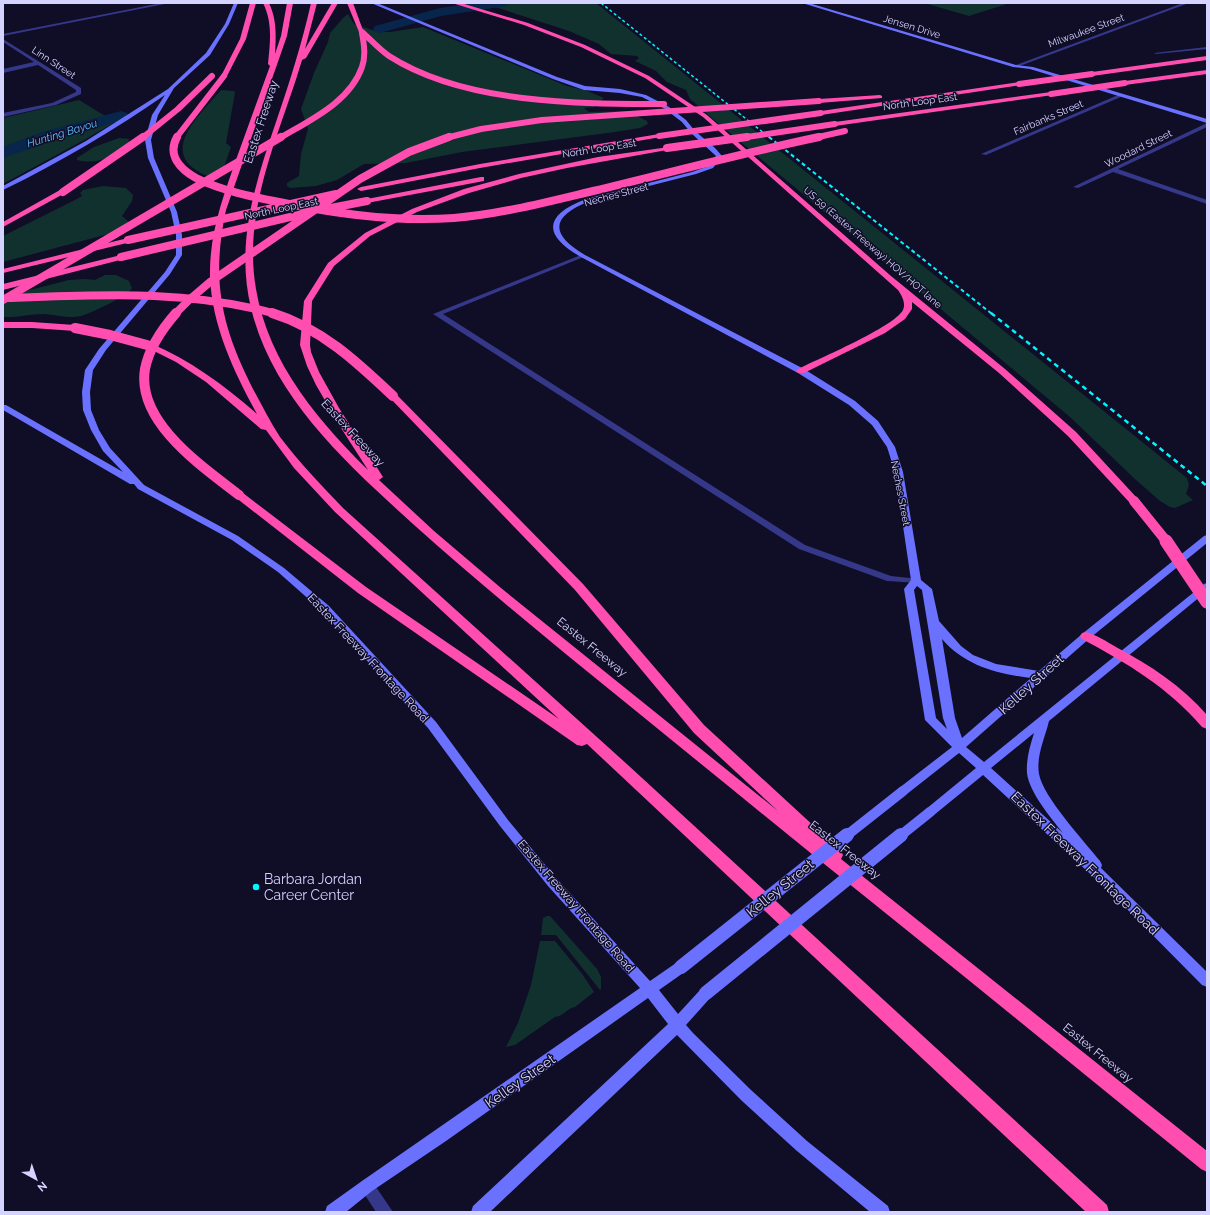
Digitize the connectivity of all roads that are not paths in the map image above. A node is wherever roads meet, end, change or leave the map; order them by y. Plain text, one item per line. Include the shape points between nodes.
1 (168, 3) edge
2 (236, 3) edge
3 (252, 3) edge
4 (266, 3) edge
5 (290, 3) edge
6 (314, 3) edge
7 (335, 3) edge
8 (350, 3) edge
9 (374, 3) edge
10 (456, 3) edge
11 (804, 3) edge
12 (1186, 3) edge
13 (362, 32) junction
14 (3, 35) edge
15 (3, 40) edge
16 (240, 45) junction
17 (1207, 48) edge
18 (1156, 53) dead end
19 (1207, 58) edge
20 (38, 63) junction
21 (1015, 66) junction
22 (296, 69) junction
23 (3, 71) edge
24 (1207, 72) edge
25 (270, 79) junction
26 (172, 87) junction
27 (999, 87) junction
28 (1043, 95) junction
29 (1120, 96) junction
30 (1113, 99) junction
31 (819, 101) junction
32 (3, 115) edge
33 (1206, 125) edge
34 (984, 154) dead end
35 (606, 158) junction
36 (1114, 170) junction
37 (1076, 187) dead end
38 (3, 188) edge
39 (1207, 202) edge
40 (3, 225) edge
41 (583, 256) junction
42 (3, 271) edge
43 (3, 287) edge
44 (902, 289) junction
45 (3, 299) edge
46 (3, 325) edge
47 (801, 371) junction
48 (3, 407) edge
49 (274, 435) junction
50 (141, 487) junction
51 (394, 501) junction
52 (1207, 538) edge
53 (916, 581) junction
54 (1207, 586) edge
55 (1207, 602) edge
56 (934, 623) junction
57 (1086, 636) junction
58 (1122, 655) junction
59 (1041, 674) junction
60 (1044, 720) junction
61 (1207, 724) edge
62 (959, 748) junction
63 (984, 769) junction
64 (624, 770) junction
65 (1116, 890) junction
66 (906, 920) junction
67 (1207, 981) edge
68 (650, 990) junction
69 (677, 1025) junction
70 (1207, 1163) edge
71 (367, 1186) junction
72 (333, 1212) edge
73 (385, 1212) edge
74 (479, 1212) edge
75 (882, 1212) edge
76 (1100, 1212) edge

1 - 14 street
2 - 26 main road, Eastex Freeway Frontage Road via 227,24 208,54
3 - 16 highway
4 - 25 highway via 274,27
5 - 25 highway, Eastex Freeway via 287,25
6 - 22 highway, Eastex Freeway
7 - 22 highway
8 - 13 highway
9 - 41 main road, Neches Street via 569,83 584,88 644,96 668,108 713,148 719,156 711,167 671,180 588,200 565,211 556,225 557,235 569,248
10 - 44 highway, US 59 (Eastex Freeway) HOV/HOT lane via 554,34 620,62 647,77 705,116
11 - 21 main road, Jensen Drive
12 - 21 street, Milwaukee Street
13 - 31 highway, bridge via 385,54 417,71 454,84 516,96 607,104
13 - 45 highway, bridge via 365,56 361,70 348,92 335,103 300,126
15 - 20 street, Linn Street
16 - 28 highway, bridge via 224,76 176,138 176,160 184,169 202,180 239,192 319,209 384,219 446,219 498,212 845,131
16 - 40 highway, bridge via 181,107 139,142 63,192
17 - 18 street
19 - 27 highway, North Loop East, bridge
20 - 23 street
20 - 32 street, Linn Street via 79,89 79,93 65,100
21 - 29 main road, Jensen Drive via 1031,68
21 - 30 main road, Jensen Drive via 1022,71
22 - 51 highway, Eastex Freeway via 257,186 252,210 248,258 252,295 261,328 275,359 301,402 333,439
24 - 28 highway, North Loop East, bridge
25 - 49 highway, Eastex Freeway via 222,210 216,236 215,260 216,290 225,336 249,391
26 - 38 main road via 68,155
26 - 50 main road, Eastex Freeway Frontage Road via 155,115 148,140 151,158 174,212 179,235 179,255 164,278 103,349 89,370 86,392 87,410 95,430 106,449
27 - 31 highway
27 - 42 highway, North Loop East, bridge via 659,136 487,164 128,240
28 - 35 highway, North Loop East, bridge
29 - 30 street, Fairbanks Street
29 - 33 main road, Jensen Drive
30 - 33 main road, Jensen Drive
30 - 34 street, Fairbanks Street
31 - 64 highway, bridge via 558,119 497,126 460,133 429,143 363,177 193,296 165,327 148,357 144,374 148,401 175,441 239,495 362,590
33 - 36 street, Woodard Street
35 - 43 highway, North Loop East, bridge via 367,201 241,228
35 - 51 highway via 484,185 427,205 366,236 342,255 318,281 310,295 304,319 305,346 309,360 336,413
36 - 37 street, Woodard Street
36 - 39 street
41 - 47 main road, Neches Street
41 - 53 street via 437,314 802,547 890,579
44 - 47 highway via 908,300 908,309 897,321
44 - 55 highway, US 59 (Eastex Freeway) HOV/HOT lane, bridge via 1002,371 1072,434 1134,501 1171,548
45 - 66 highway, bridge via 164,296 207,299 253,308 301,325 327,339 350,356 393,396 579,587 699,729
46 - 49 highway, bridge via 75,328 147,344 189,366
47 - 53 main road, Neches Street via 852,403 875,423 891,446 899,472
48 - 50 main road
49 - 64 highway, Eastex Freeway via 304,473 339,510
50 - 68 main road, Eastex Freeway Frontage Road via 235,538 281,570 325,608 432,725 504,823 552,882
51 - 66 highway, Eastex Freeway via 475,573 693,752
52 - 57 main road, Kelley Street
53 - 56 main road via 927,589
53 - 62 main road, Neches Street via 909,589 931,720
54 - 58 main road
56 - 59 main road via 956,649 973,660 989,667
56 - 62 main road via 949,718
57 - 58 highway
57 - 59 main road, Kelley Street
58 - 60 main road
58 - 61 highway via 1146,669
59 - 62 main road, Kelley Street
60 - 63 main road
60 - 65 main road via 1035,749 1035,782 1043,797
62 - 63 main road, Eastex Freeway Frontage Road
62 - 68 main road, Kelley Street, bridge
63 - 65 main road, Eastex Freeway Frontage Road
63 - 69 main road, bridge via 706,993
64 - 76 highway, Eastex Freeway
65 - 67 main road, Eastex Freeway Frontage Road
66 - 70 highway, Eastex Freeway
68 - 69 main road, Eastex Freeway Frontage Road
68 - 71 main road, Kelley Street
69 - 74 main road
69 - 75 main road, Eastex Freeway Frontage Road via 763,1111
71 - 72 main road, Kelley Street
71 - 73 street

